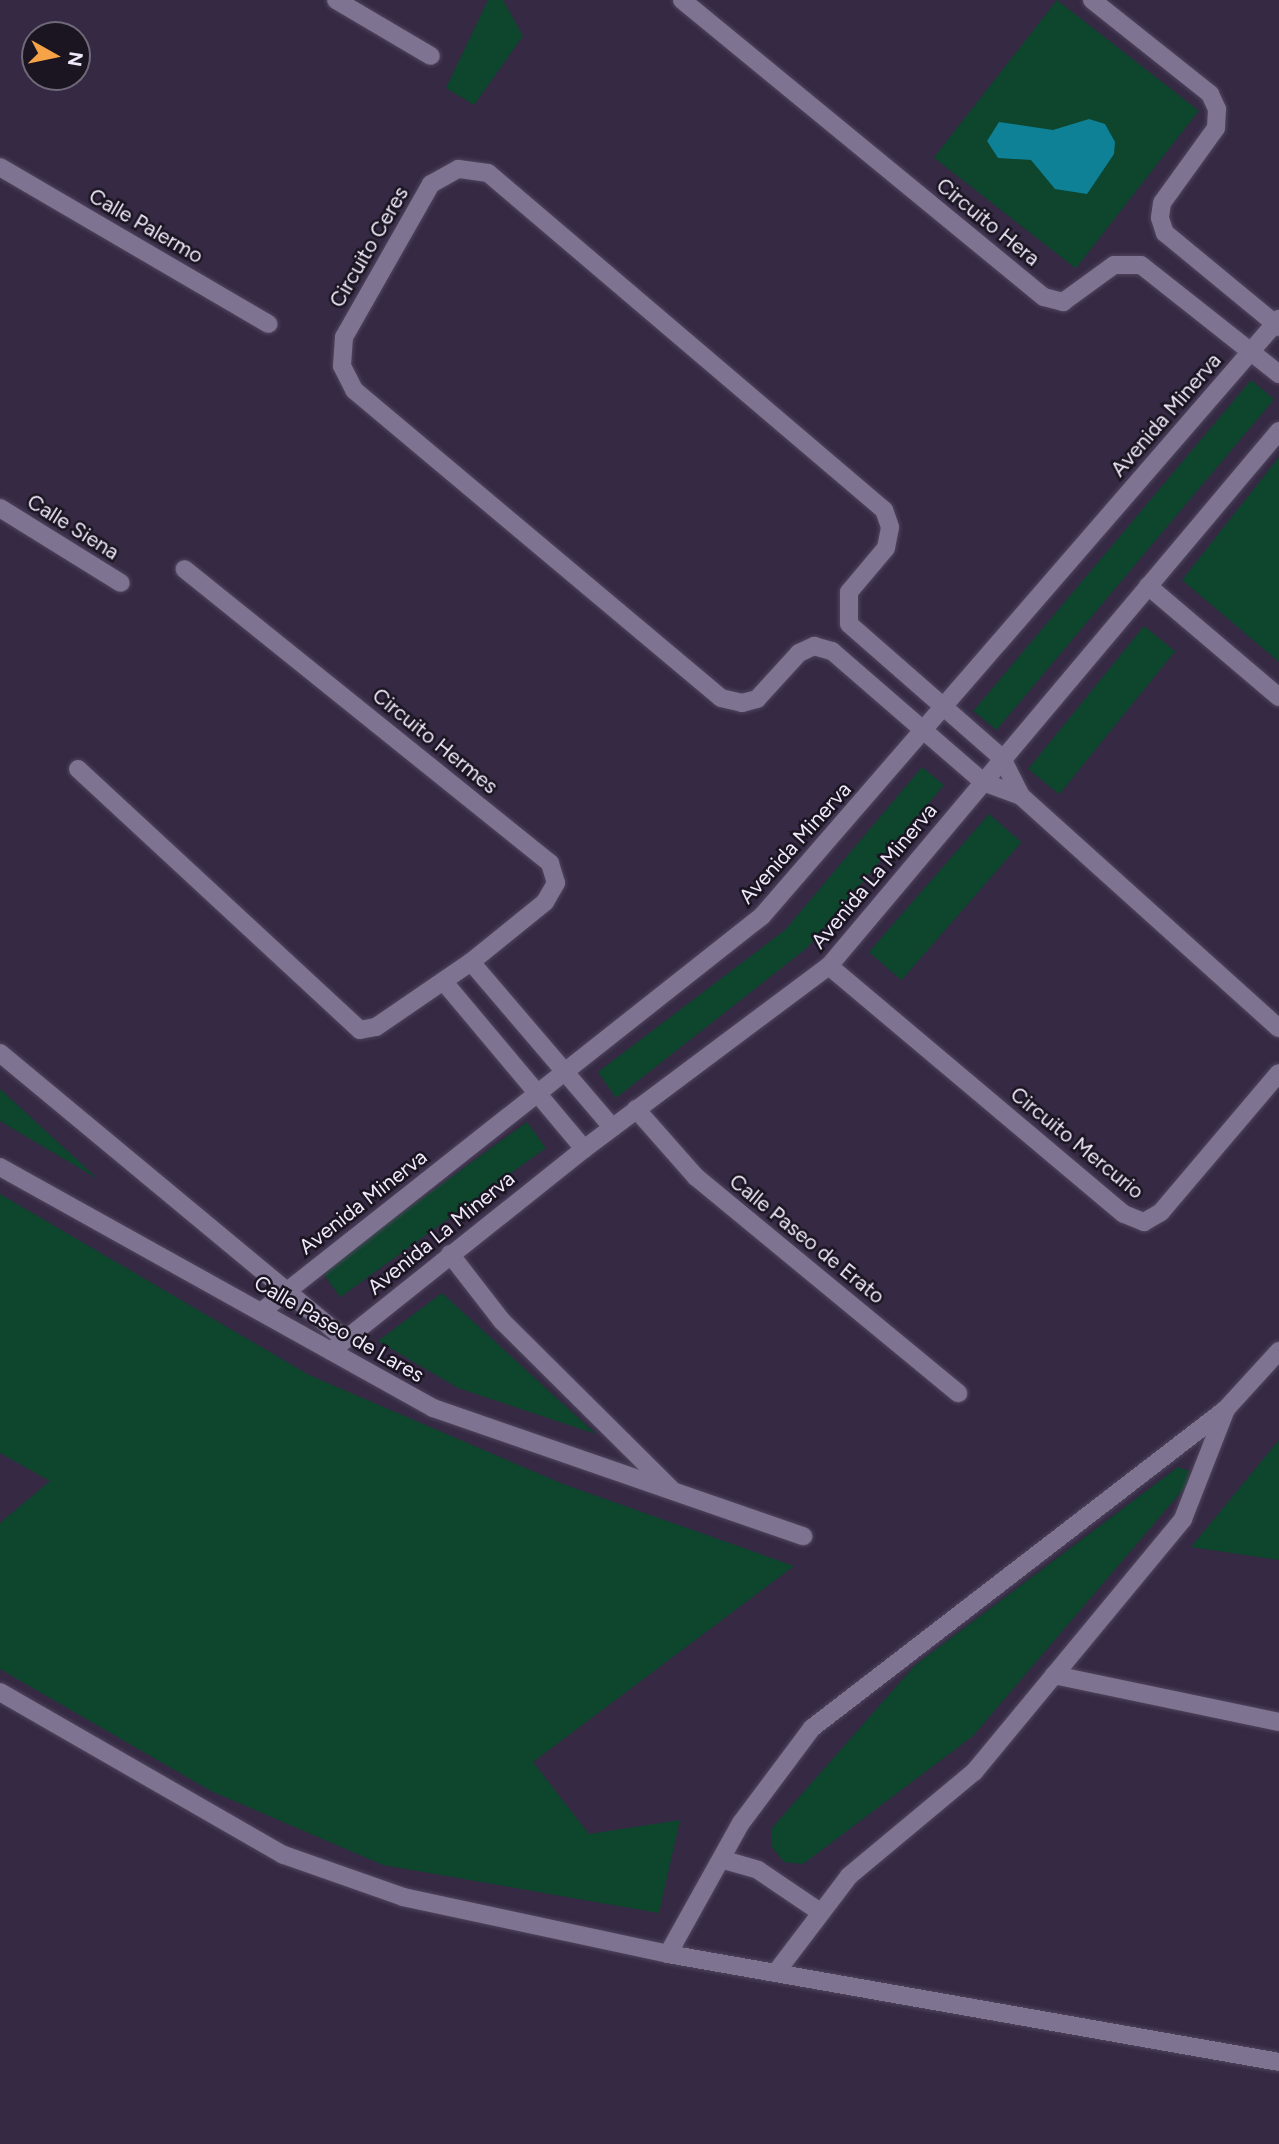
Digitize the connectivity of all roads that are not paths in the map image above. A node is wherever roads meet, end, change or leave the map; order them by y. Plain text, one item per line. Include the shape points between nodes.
1 (682, 0) edge
2 (1092, 0) edge
3 (339, 1) edge
4 (431, 56) dead end
5 (0, 167) edge
6 (1278, 323) edge
7 (269, 324) dead end
8 (1251, 351) junction
9 (1279, 374) edge
10 (1279, 432) edge
11 (0, 508) edge
12 (184, 569) dead end
13 (121, 583) dead end
14 (1148, 586) junction
15 (1279, 697) edge
16 (945, 707) junction
17 (923, 732) junction
18 (1002, 758) junction
19 (78, 769) dead end
20 (983, 782) junction
21 (1021, 796) junction
22 (471, 962) junction
23 (829, 966) junction
24 (444, 982) junction
25 (1279, 1028) edge
26 (0, 1053) edge
27 (1279, 1073) edge
28 (563, 1074) junction
29 (536, 1096) junction
30 (636, 1109) junction
31 (613, 1128) junction
32 (584, 1149) junction
33 (0, 1167) edge
34 (450, 1254) junction
35 (287, 1290) junction
36 (262, 1311) junction
37 (345, 1339) junction
38 (331, 1351) junction
39 (1279, 1351) edge
40 (958, 1393) dead end
41 (1226, 1409) junction
42 (673, 1490) junction
43 (803, 1536) dead end
44 (1054, 1675) junction
45 (0, 1692) edge
46 (1279, 1722) edge
47 (724, 1860) junction
48 (820, 1912) junction
49 (668, 1954) junction
50 (776, 1971) junction
51 (1279, 2062) edge

1 - 8 street, Circuito Hera via 1044,297 1063,302 1128,261
2 - 6 street via 1210,94 1216,128 1162,202 1160,218 1165,233
3 - 4 street
5 - 7 street, Calle Palermo
6 - 8 street, Avenida Minerva
8 - 9 street, Circuito Hera
8 - 16 street, Avenida Minerva
10 - 14 street, Avenida La Minerva
11 - 13 street, Calle Siena
12 - 22 street, Circuito Hermes via 550,863 556,883 545,902
14 - 15 street
14 - 18 street, Avenida La Minerva
16 - 17 street, Avenida Minerva
16 - 17 street, Circuito Ceres via 849,624 849,592 886,548 890,527 884,509 488,173 458,169 431,184 344,338 342,366 354,390 721,698 741,703 757,699 799,653 814,646 832,651
16 - 18 street
17 - 20 street
17 - 28 street, Avenida Minerva via 762,916
18 - 20 street, Avenida La Minerva
18 - 21 street
19 - 24 street, Circuito Hermes via 344,1022 360,1030 376,1027
20 - 21 street
20 - 23 street, Avenida La Minerva
21 - 25 street
22 - 24 street, Circuito Hermes
22 - 28 street
23 - 27 street, Circuito Mercurio via 1124,1214 1144,1222 1161,1212
23 - 30 street, Avenida La Minerva
24 - 29 street
26 - 35 street, Calle Paseo de Lares
28 - 29 street, Avenida Minerva
28 - 31 street
29 - 32 street
29 - 35 street, Avenida Minerva
30 - 31 street, Avenida La Minerva
30 - 40 street, Calle Paseo de Erato via 696,1177
31 - 32 street, Avenida La Minerva
32 - 34 street, Avenida La Minerva
33 - 36 street, Calle Paseo de Lares
34 - 37 street, Avenida La Minerva
34 - 42 street, Calle Paseo de Lares via 502,1321
35 - 36 street, Avenida Minerva
35 - 37 street, Calle Paseo de Lares
36 - 38 street, Calle Paseo de Lares
37 - 38 street, Avenida La Minerva
38 - 42 street, Calle Paseo de Lares via 433,1409
39 - 41 street
41 - 44 street via 1183,1519
41 - 47 street via 812,1728 741,1823
42 - 43 street, Calle Paseo de Lares
44 - 46 street
44 - 48 street via 974,1772 849,1876
45 - 49 street via 284,1855 403,1897
47 - 48 street via 758,1870
47 - 49 street
48 - 50 street
49 - 50 street
50 - 51 street

